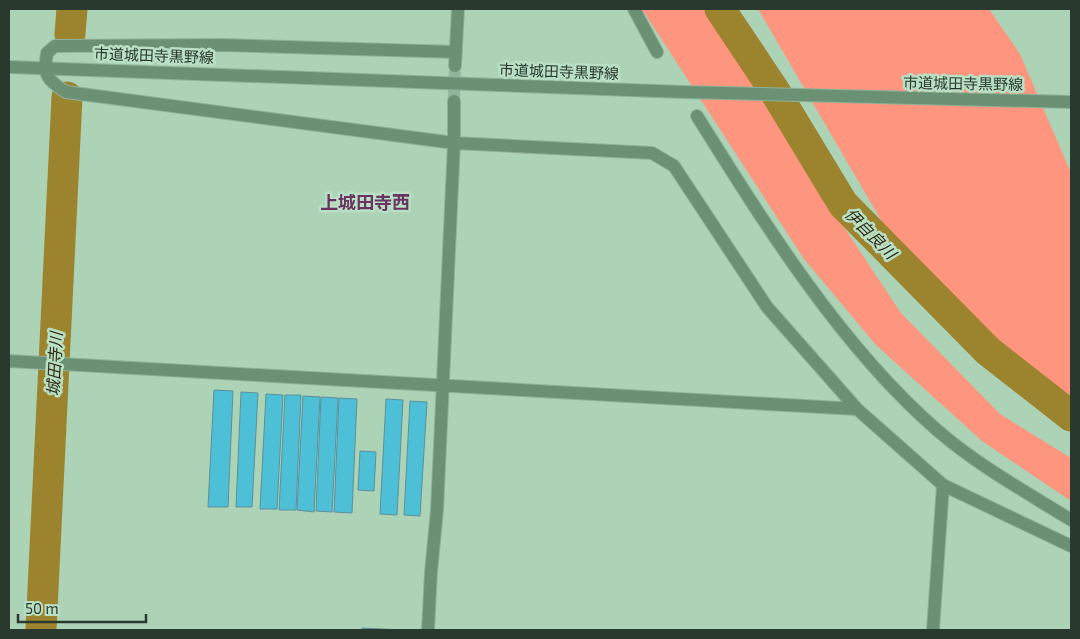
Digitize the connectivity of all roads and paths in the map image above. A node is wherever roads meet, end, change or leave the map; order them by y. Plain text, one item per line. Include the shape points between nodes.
1 (458, 9) edge
2 (634, 9) edge
3 (456, 52) junction
4 (657, 52) dead end
5 (456, 66) tunnel mouth
6 (9, 67) edge
7 (45, 67) junction
8 (454, 101) tunnel mouth
9 (1071, 102) edge
10 (697, 116) dead end
11 (454, 143) junction
12 (9, 361) edge
13 (443, 384) junction
14 (856, 409) junction
15 (943, 485) junction
16 (1071, 520) edge
17 (1071, 546) edge
18 (428, 630) edge
19 (933, 630) edge

1 - 3 street
2 - 4 street
3 - 5 street
3 - 7 street via 221,45 55,46 47,53
6 - 7 street, 市道城田寺黒野線
7 - 9 street, 市道城田寺黒野線 via 683,92
7 - 11 street via 50,81 66,92
8 - 11 street
10 - 16 street via 761,218 876,370 937,430 1000,477
11 - 13 street
11 - 14 street via 652,153 674,166 767,307
12 - 13 street
13 - 14 street
13 - 18 street
14 - 15 street
15 - 17 street
15 - 19 street

